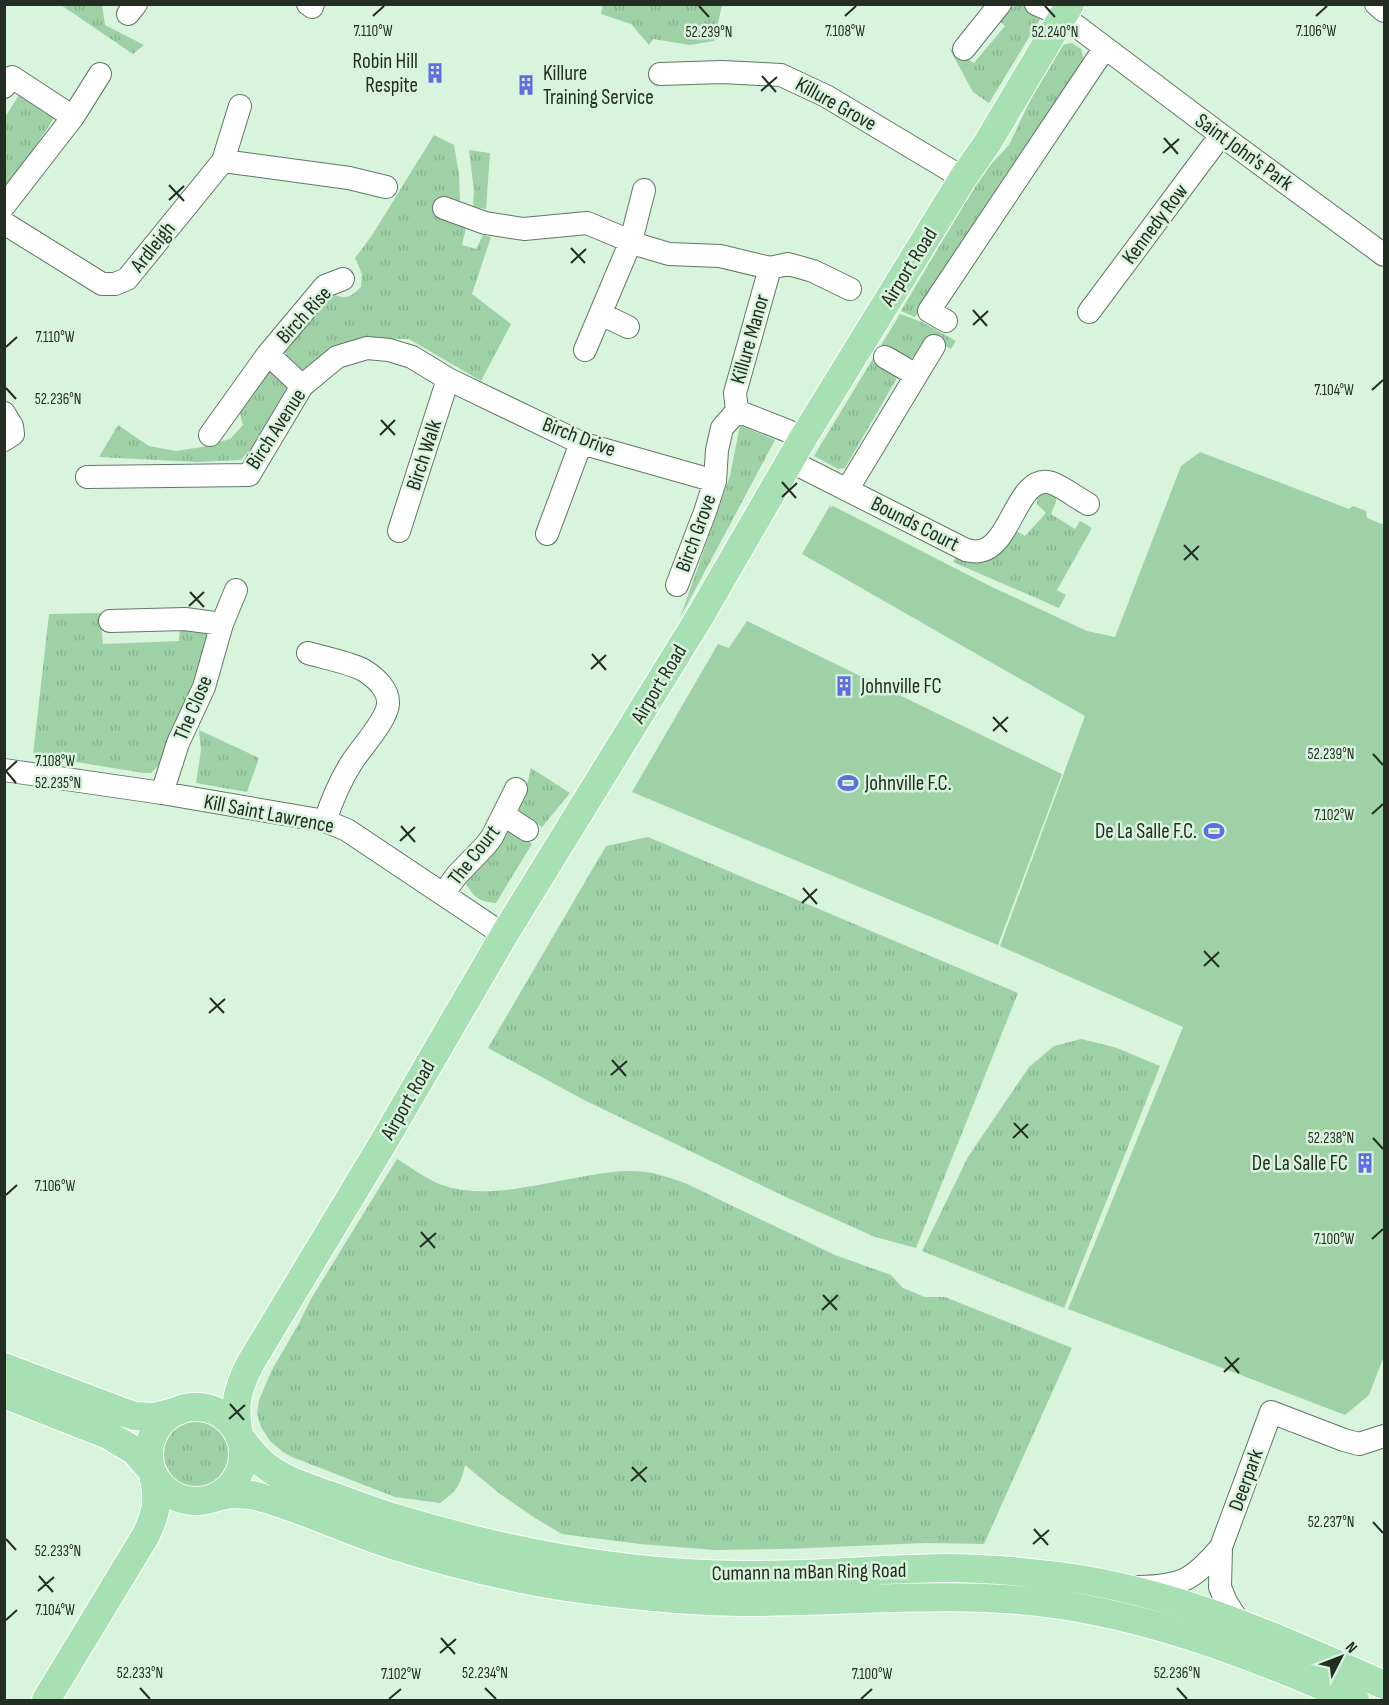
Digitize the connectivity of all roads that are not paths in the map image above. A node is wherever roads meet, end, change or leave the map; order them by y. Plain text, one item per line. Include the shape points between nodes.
1 (308, 4) edge
2 (313, 4) edge
3 (1000, 4) edge
4 (1036, 4) edge
5 (1376, 4) edge
6 (1067, 10) edge
7 (1384, 11) edge
8 (1104, 48) junction
9 (964, 49) dead end
10 (100, 74) dead end
11 (660, 74) dead end
12 (7, 78) edge
13 (240, 106) dead end
14 (73, 117) junction
15 (1221, 135) junction
16 (223, 161) junction
17 (963, 178) junction
18 (386, 187) dead end
19 (644, 190) dead end
20 (4, 206) edge
21 (444, 208) dead end
22 (4, 224) edge
23 (631, 241) junction
24 (1384, 255) edge
25 (770, 268) junction
26 (343, 279) dead end
27 (850, 288) dead end
28 (1089, 312) dead end
29 (601, 314) junction
30 (946, 321) dead end
31 (628, 327) dead end
32 (934, 346) dead end
33 (585, 350) dead end
34 (268, 354) junction
35 (885, 357) dead end
36 (916, 375) junction
37 (448, 379) junction
38 (302, 386) junction
39 (737, 411) junction
40 (4, 413) edge
41 (210, 435) dead end
42 (4, 440) edge
43 (581, 443) junction
44 (796, 450) junction
45 (87, 477) dead end
46 (714, 481) junction
47 (847, 490) junction
48 (1088, 504) dead end
49 (399, 531) dead end
50 (547, 534) dead end
51 (677, 585) dead end
52 (236, 590) dead end
53 (110, 621) dead end
54 (222, 624) junction
55 (308, 653) dead end
56 (4, 770) edge
57 (516, 789) dead end
58 (162, 793) junction
59 (504, 815) junction
60 (326, 821) junction
61 (527, 830) dead end
62 (443, 894) junction
63 (504, 935) junction
64 (250, 1364) junction
65 (4, 1367) edge
66 (4, 1394) edge
67 (183, 1409) junction
68 (1384, 1436) edge
69 (241, 1437) junction
70 (152, 1472) junction
71 (208, 1500) junction
72 (142, 1543) junction
73 (1221, 1547) junction
74 (1122, 1587) junction
75 (1240, 1624) junction
76 (1384, 1685) edge
77 (46, 1701) edge
78 (1355, 1701) edge

1 - 2 street
3 - 9 street
4 - 6 street, Saint John's Park
5 - 7 street
6 - 8 street, Saint John's Park
6 - 17 main road, Airport Road
8 - 15 street, Saint John's Park
8 - 30 street via 929,310
10 - 14 street
11 - 17 street, Killure Grove via 781,75 826,96
12 - 14 street
13 - 16 street, Ardleigh
14 - 20 street
15 - 24 street, Saint John's Park
15 - 28 street, Kennedy Row
16 - 18 street via 349,178
16 - 22 street, Ardleigh via 127,279 115,284 102,284
17 - 44 main road, Airport Road
19 - 23 street
21 - 23 street, Killure Manor via 485,223 524,229 587,223
23 - 25 street, Killure Manor via 669,254 720,256
23 - 29 street
25 - 27 street, Killure Manor via 788,264
25 - 39 street, Killure Manor via 735,393
26 - 34 street, Birch Rise via 326,286
29 - 31 street
29 - 33 street
32 - 36 street, Bounds Court
34 - 38 street, Birch Rise
34 - 41 street, Birch Rise
35 - 36 street
36 - 47 street, Bounds Court
37 - 38 street, Birch Avenue via 412,357 367,348 337,357
37 - 43 street, Birch Drive
37 - 49 street, Birch Walk
38 - 45 street, Birch Avenue via 249,475
39 - 44 street, Killure Manor via 788,431
39 - 46 street, Birch Grove via 722,428
40 - 42 street via 13,434
43 - 46 street, Birch Drive
43 - 50 street
44 - 47 street, Bounds Court
44 - 63 main road, Airport Road via 699,618
46 - 51 street, Birch Grove
47 - 48 street, Bounds Court via 966,550 980,551 1000,538 1028,489 1040,482 1052,483
52 - 54 street, The Close
53 - 54 street via 185,619
54 - 58 street, The Close via 204,687 178,743
55 - 60 street via 364,670 381,684 388,704 380,724 351,764
56 - 58 street, Kill Saint Lawrence
57 - 59 street, The Court
58 - 60 street, Kill Saint Lawrence
59 - 61 street, The Court
59 - 62 street, The Court via 485,846
60 - 62 street, Kill Saint Lawrence via 347,830
62 - 63 street, Kill Saint Lawrence
63 - 64 main road, Airport Road
64 - 67 main road, Airport Road via 223,1390
64 - 69 main road, Airport Road via 236,1403
65 - 67 main road via 134,1416 153,1417
66 - 70 main road via 108,1435 135,1451
67 - 69 main road via 217,1412 229,1420
67 - 70 main road via 167,1417 154,1431 148,1452
68 - 73 street, Deerpark via 1359,1444 1271,1412
69 - 71 main road via 243,1458 239,1472 232,1484
69 - 74 main road, Cumann na mBan Ring Road via 267,1467 299,1484 437,1531 556,1558 645,1570 739,1575 996,1570
70 - 71 main road via 174,1496
70 - 72 main road via 157,1501
71 - 72 main road via 167,1518
71 - 78 main road, Cumann na mBan Ring Road via 230,1494 252,1495 453,1563 593,1591 739,1602 948,1596 1047,1603 1162,1627 1235,1651
72 - 77 main road
73 - 74 street, Deerpark via 1190,1578 1162,1586
73 - 75 street, Deerpark via 1220,1587
74 - 75 main road, Cumann na mBan Ring Road
75 - 76 main road, Cumann na mBan Ring Road

